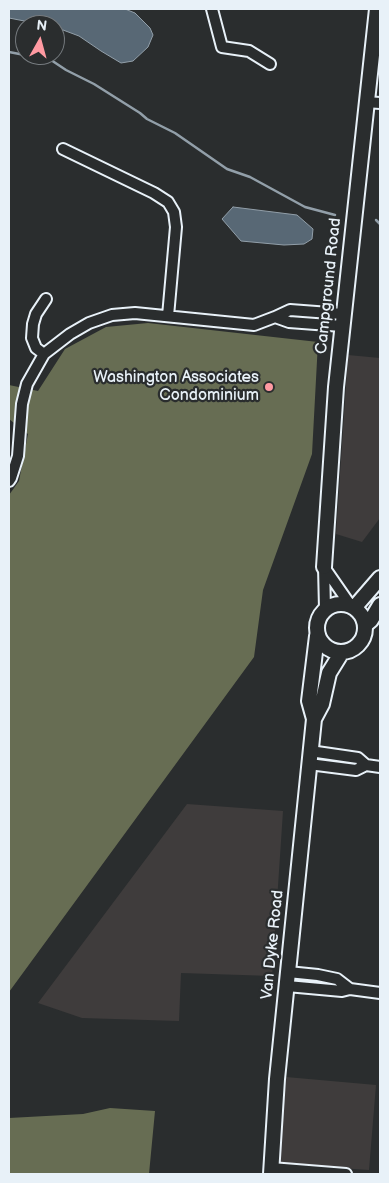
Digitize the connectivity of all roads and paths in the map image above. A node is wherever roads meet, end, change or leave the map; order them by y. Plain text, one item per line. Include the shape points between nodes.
1 (212, 9) edge
2 (377, 9) edge
3 (270, 64) dead end
4 (374, 83) edge
5 (366, 102) junction
6 (380, 103) edge
7 (63, 149) dead end
8 (46, 298) dead end
9 (312, 312) junction
10 (168, 316) junction
11 (275, 318) junction
12 (342, 320) junction
13 (311, 324) junction
14 (44, 354) junction
15 (9, 481) edge
16 (324, 567) junction
17 (380, 578) edge
18 (380, 605) edge
19 (353, 607) junction
20 (325, 609) junction
21 (365, 625) junction
22 (318, 636) junction
23 (342, 652) junction
24 (314, 719) junction
25 (309, 758) junction
26 (380, 767) edge
27 (287, 979) junction
28 (380, 993) edge
29 (271, 1171) edge
30 (346, 1174) edge

1 - 3 street via 222,47 250,51
2 - 4 street, Campground Road
4 - 5 street, Campground Road
5 - 6 street
5 - 12 street, Campground Road
7 - 10 street via 168,202 174,212 176,227
8 - 14 street via 36,314 32,338 36,348
9 - 11 street via 290,310
9 - 12 street
9 - 13 street
10 - 11 street via 254,324
10 - 14 street via 112,315 76,330
11 - 13 street
12 - 13 street
12 - 16 street, Campground Road
14 - 15 street via 27,384 18,456
16 - 19 street
16 - 20 street, Campground Road
17 - 19 street
18 - 21 street
19 - 20 street via 343,603
19 - 21 street via 363,617
20 - 22 street via 317,620
21 - 23 street via 362,640
22 - 23 street via 327,648
22 - 24 street, Van Dyke Road via 309,701
23 - 24 street, Van Dyke Road via 329,673 322,704
24 - 25 street, Van Dyke Road
25 - 26 street via 356,770 366,765
25 - 27 street, Van Dyke Road
27 - 28 street via 342,991
27 - 29 street, Van Dyke Road
29 - 30 street

